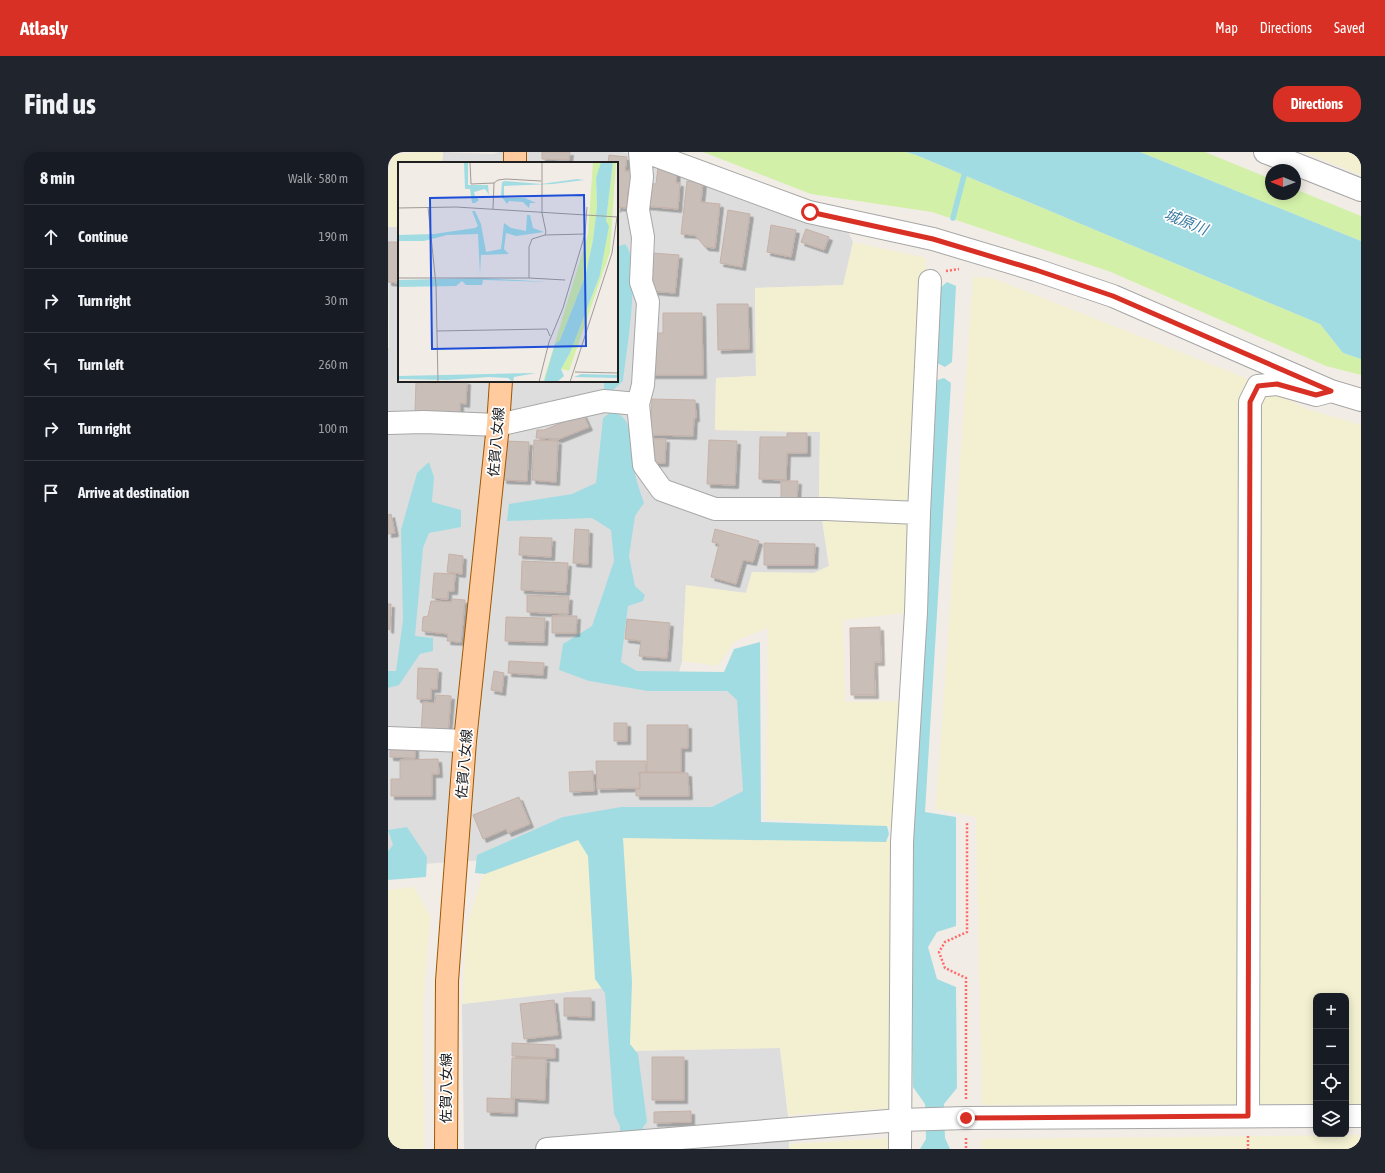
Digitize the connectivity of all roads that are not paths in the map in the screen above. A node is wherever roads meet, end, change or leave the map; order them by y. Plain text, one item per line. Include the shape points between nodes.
1 (640, 152) edge
2 (646, 152) edge
3 (1265, 152) edge
4 (1361, 190) edge
5 (930, 281) dead end
6 (501, 382) edge
7 (1331, 391) junction
8 (1361, 400) edge
9 (638, 404) junction
10 (388, 423) edge
11 (498, 425) junction
12 (919, 513) junction
13 (388, 738) edge
14 (465, 741) junction
15 (1248, 1116) junction
16 (1313, 1116) edge
17 (1349, 1116) edge
18 (1361, 1116) edge
19 (908, 1120) junction
20 (446, 1149) edge
21 (547, 1149) edge
22 (900, 1149) edge

1 - 9 street via 642,177 638,210 643,237 641,282 648,302 643,385
2 - 7 street via 810,212 933,239 1113,296
3 - 4 street
5 - 12 street
6 - 11 main road, 佐賀八女線
7 - 8 street
7 - 15 street via 1316,395 1277,384 1258,386 1250,402
9 - 11 street via 604,401
9 - 12 street via 644,465 662,490 715,509 826,509
10 - 11 street
11 - 14 main road, 佐賀八女線
12 - 19 street via 916,612 902,842
13 - 14 street
14 - 20 main road, 佐賀八女線 via 447,981
15 - 16 street
15 - 19 street
17 - 18 street
19 - 21 street
19 - 22 street

